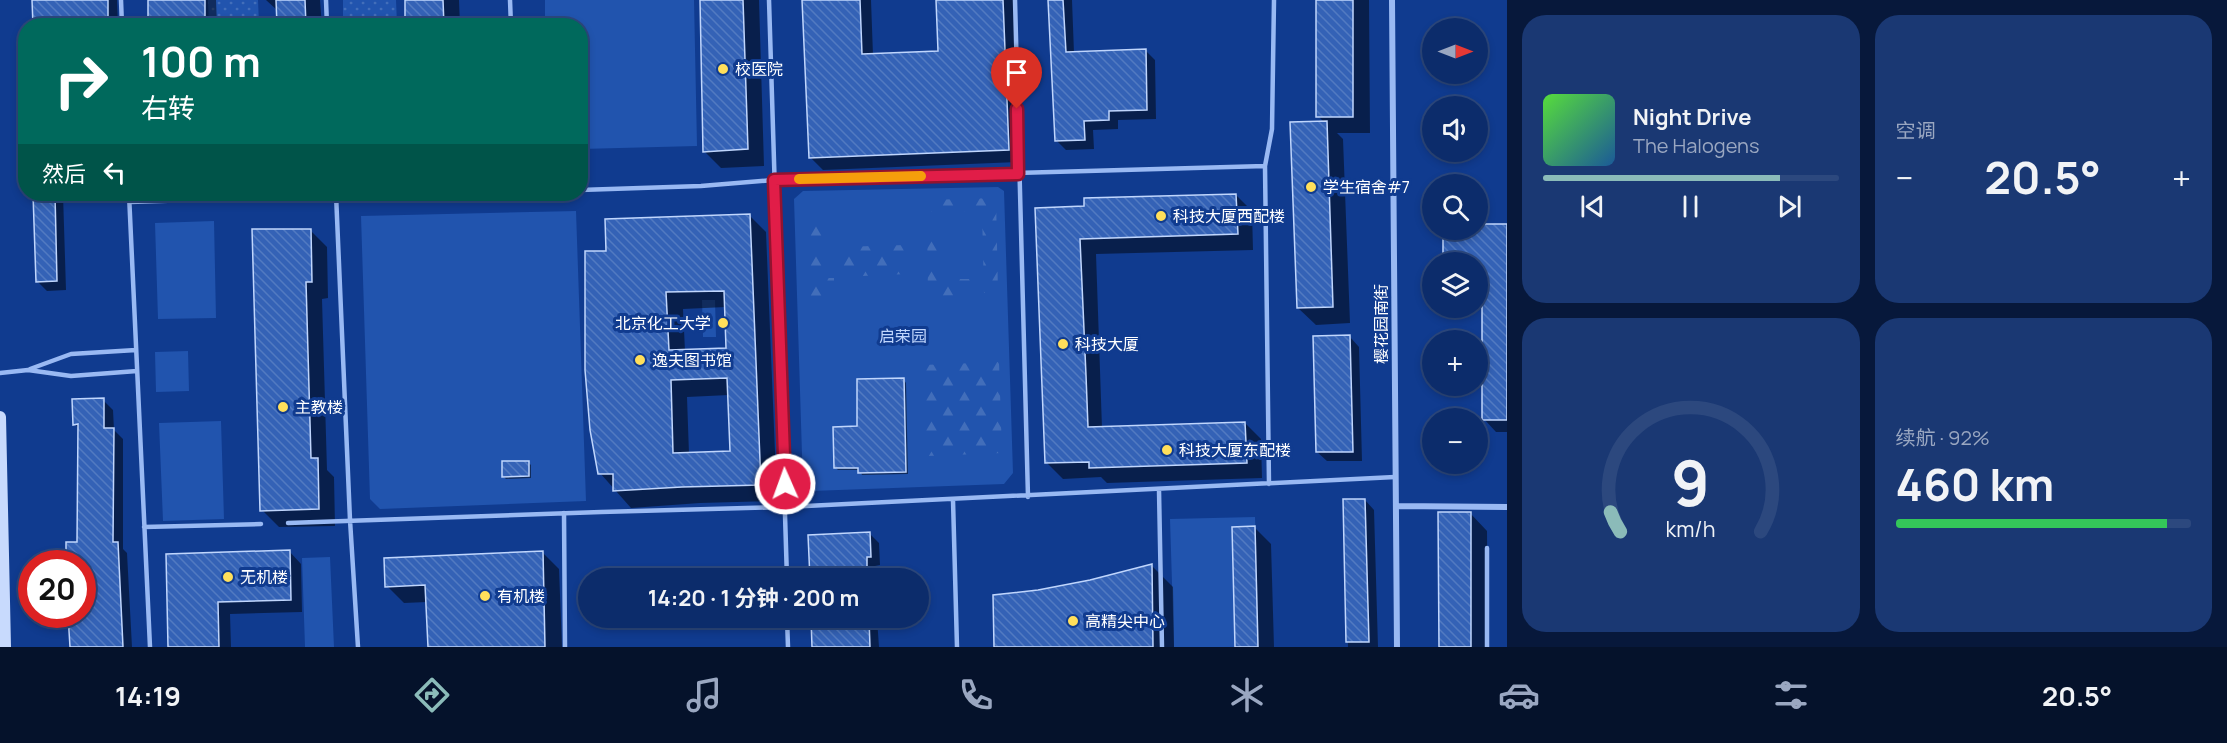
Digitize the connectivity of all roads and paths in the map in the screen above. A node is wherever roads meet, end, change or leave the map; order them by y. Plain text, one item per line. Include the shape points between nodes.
1 (121, 0) edge
2 (326, 0) edge
3 (510, 0) edge
4 (769, 0) edge
5 (1015, 0) edge
6 (1274, 0) edge
7 (1392, 0) edge
8 (122, 18) edge
9 (327, 18) edge
10 (511, 18) edge
11 (1265, 166) junction
12 (1018, 174) junction
13 (774, 180) junction
14 (588, 190) edge
15 (160, 201) edge
16 (336, 201) edge
17 (130, 202) joint
18 (136, 350) junction
19 (28, 370) junction
20 (137, 372) junction
21 (0, 373) edge
22 (0, 417) edge
23 (1395, 477) junction
24 (1269, 484) junction
25 (1159, 490) junction
26 (1028, 497) junction
27 (953, 500) junction
28 (1396, 506) junction
29 (786, 507) junction
30 (1507, 507) edge
31 (564, 513) junction
32 (350, 520) junction
33 (288, 523) dead end
34 (261, 524) dead end
35 (144, 527) junction
36 (1487, 548) dead end
37 (787, 568) edge
38 (788, 628) edge
39 (5, 647) edge
40 (150, 647) edge
41 (358, 647) edge
42 (565, 647) edge
43 (788, 647) edge
44 (957, 647) edge
45 (1162, 647) edge
46 (1397, 647) edge
47 (1487, 647) edge

1 - 8 lane
2 - 9 lane
3 - 10 lane
4 - 13 lane
5 - 12 lane
6 - 11 lane via 1272,129
7 - 23 street, 樱花园南街
11 - 12 lane
11 - 24 lane
12 - 13 lane
12 - 26 lane
13 - 14 lane
13 - 29 lane
15 - 17 lane
16 - 32 lane
17 - 18 lane
18 - 19 lane via 71,354
18 - 20 lane
19 - 20 lane via 71,376
19 - 21 lane
20 - 35 lane
22 - 39 street
23 - 24 lane
23 - 28 street, 樱花园南街
24 - 25 lane
25 - 26 lane
25 - 45 lane
26 - 27 lane
27 - 29 lane
27 - 44 lane
28 - 30 street
28 - 46 street, 樱花园南街
29 - 31 lane
29 - 37 lane
31 - 32 lane
31 - 42 lane
32 - 33 lane
32 - 41 lane
34 - 35 lane
35 - 40 lane
36 - 47 lane
38 - 43 lane

